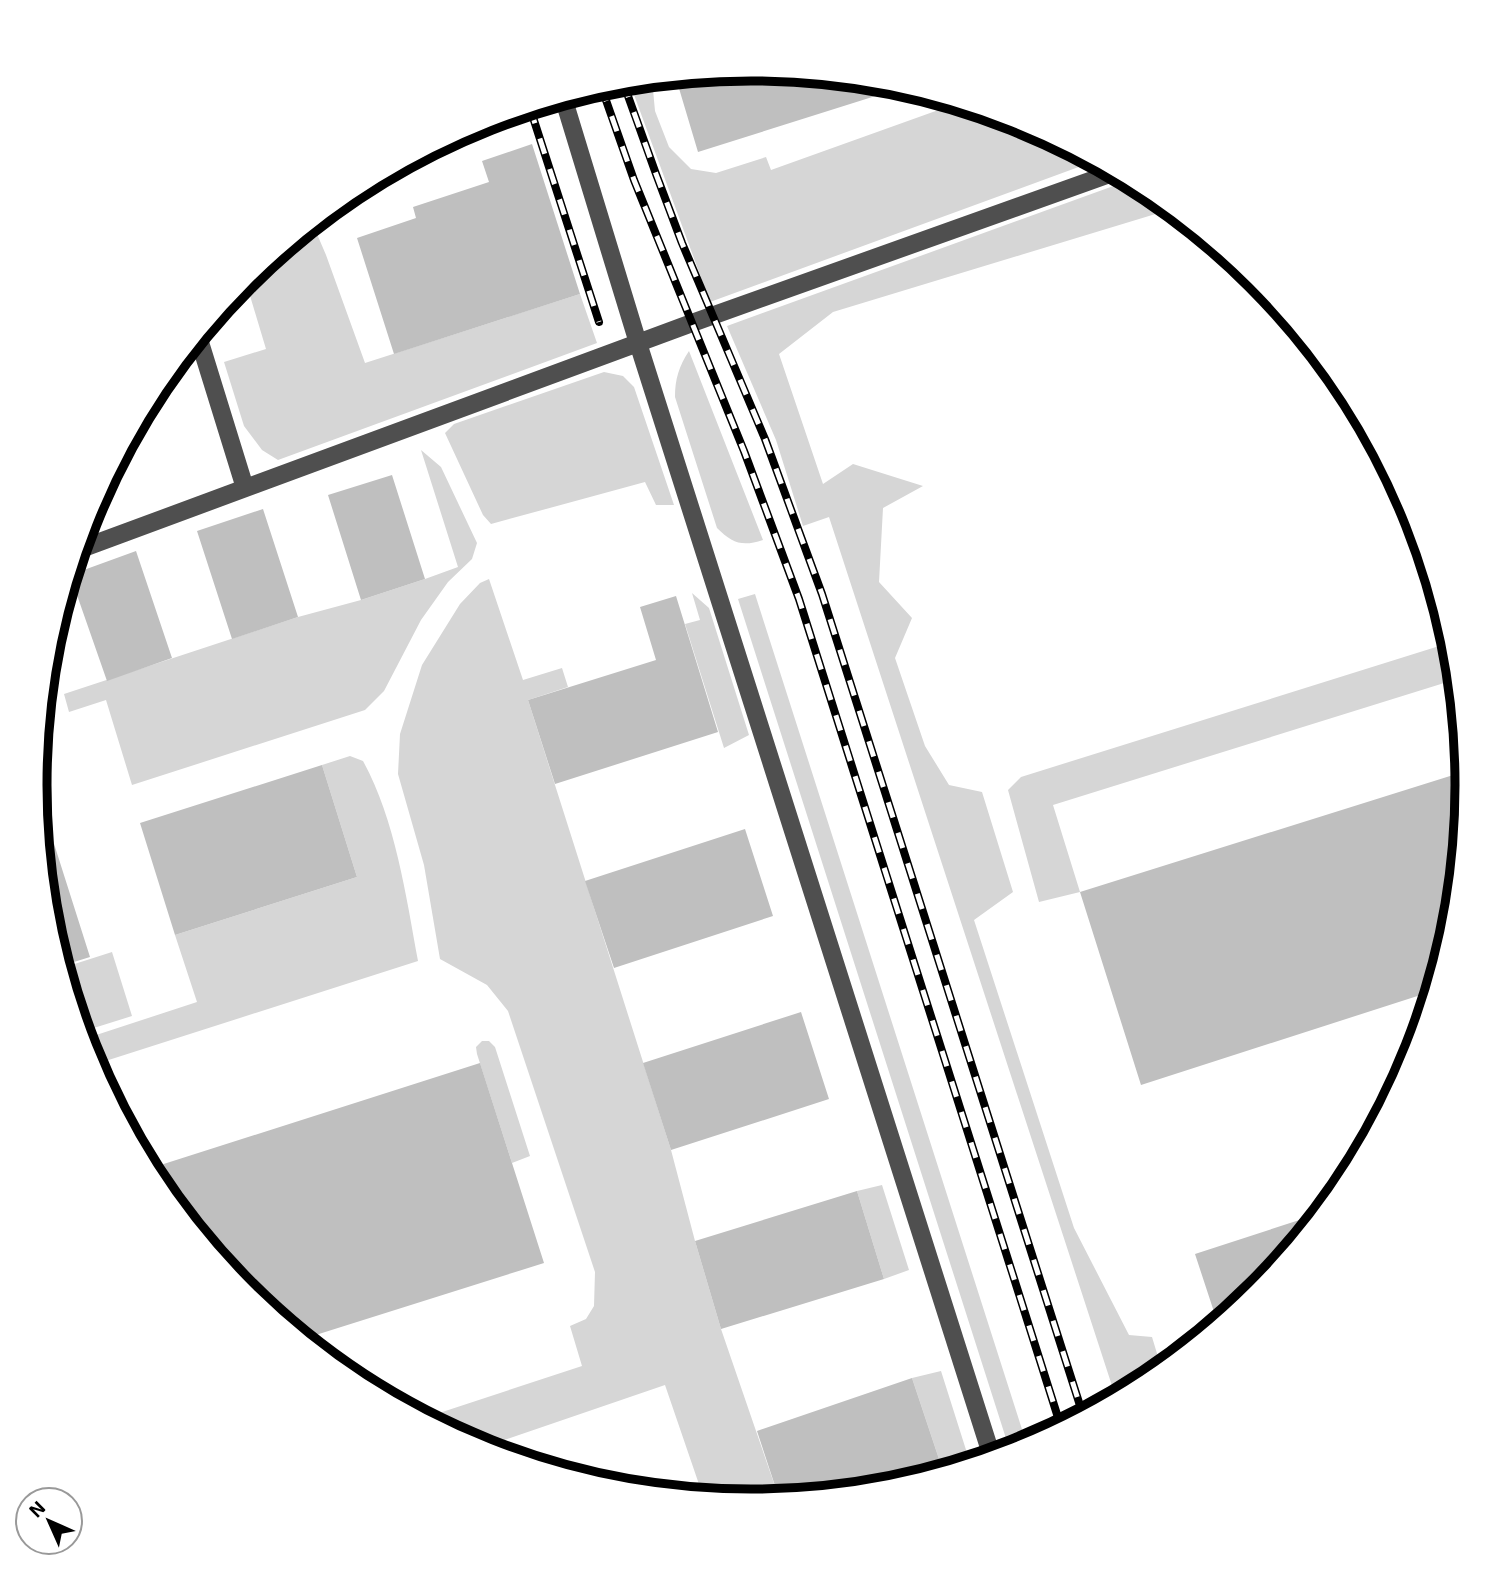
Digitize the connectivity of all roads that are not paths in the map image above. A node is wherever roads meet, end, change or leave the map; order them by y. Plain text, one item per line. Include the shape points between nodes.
1 (566, 106) edge
2 (1103, 176) edge
3 (638, 343) junction
4 (201, 347) edge
5 (245, 488) junction
6 (90, 546) edge
7 (989, 1447) edge

1 - 3 lane
2 - 3 lane
3 - 5 lane
3 - 7 lane
4 - 5 lane
5 - 6 lane

